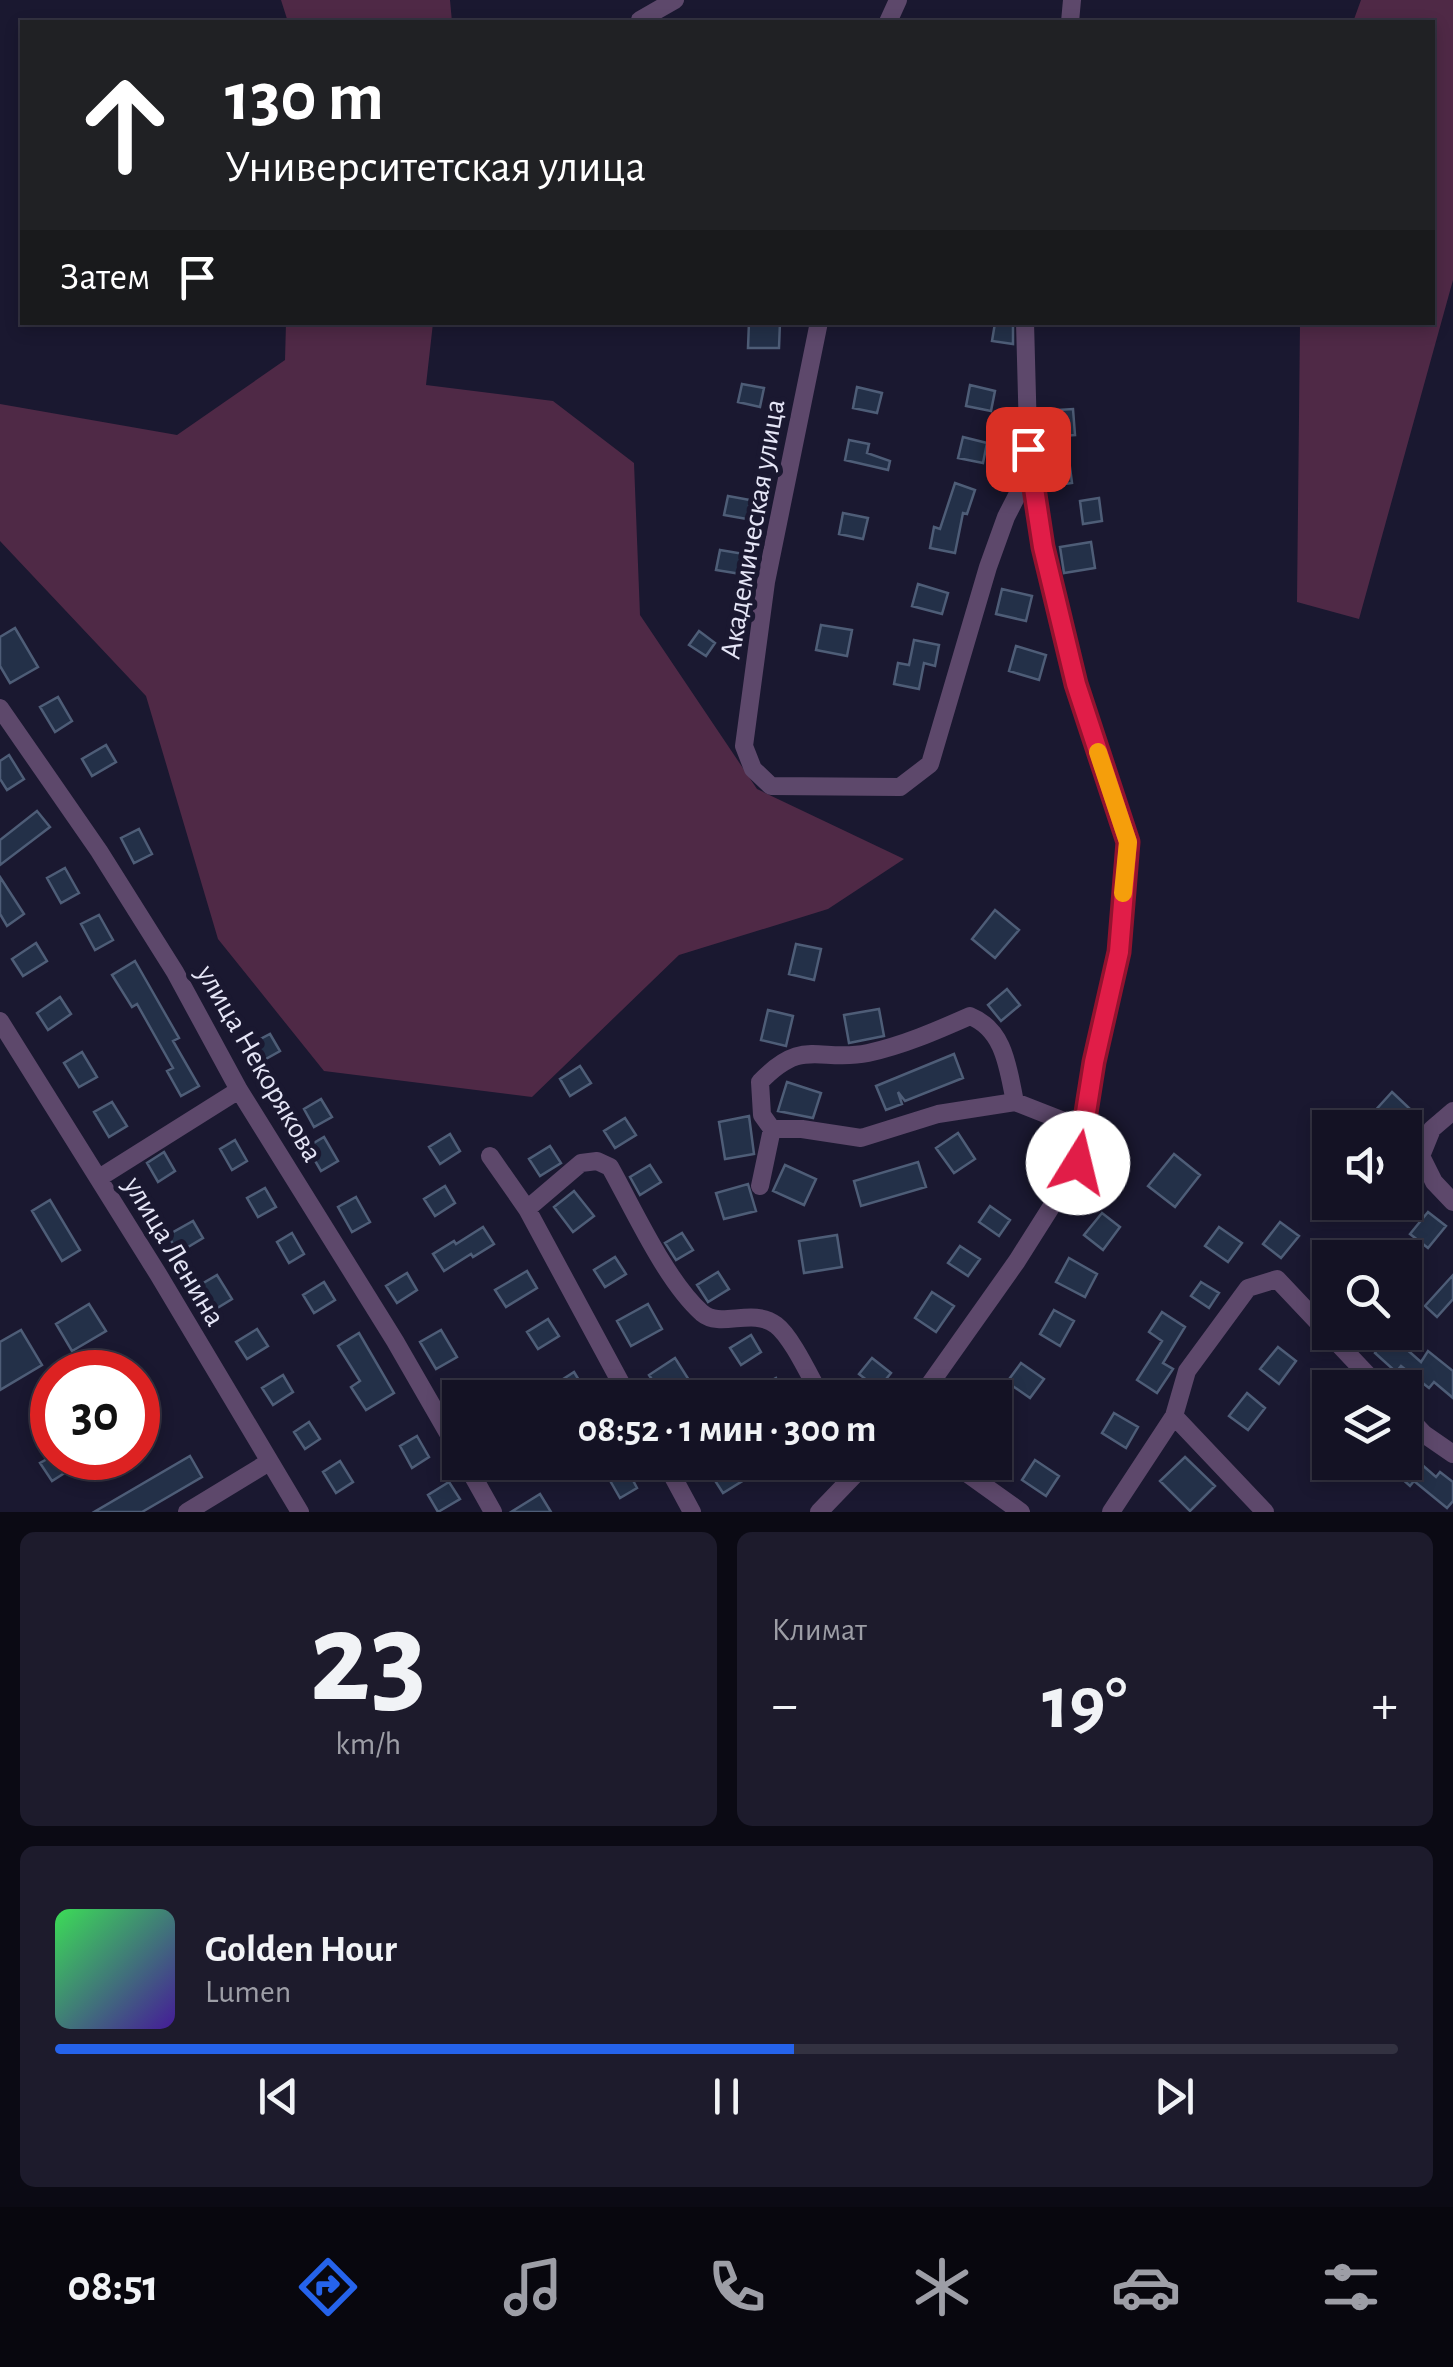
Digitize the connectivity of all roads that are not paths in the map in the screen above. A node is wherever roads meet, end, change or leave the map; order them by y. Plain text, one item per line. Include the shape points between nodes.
1 (676, 0) edge
2 (640, 20) edge
3 (818, 325) edge
4 (1025, 325) edge
5 (1029, 472) junction
6 (0, 708) edge
7 (0, 1020) edge
8 (7, 1047) edge
9 (238, 1090) junction
10 (1015, 1102) junction
11 (1453, 1111) edge
12 (772, 1129) junction
13 (1084, 1129) junction
14 (490, 1156) dead end
15 (99, 1178) junction
16 (760, 1186) dead end
17 (1453, 1202) edge
18 (526, 1209) junction
19 (1363, 1370) edge
20 (620, 1380) edge
21 (811, 1380) edge
22 (933, 1380) edge
23 (1174, 1416) junction
24 (442, 1422) edge
25 (1422, 1432) edge
26 (1453, 1454) edge
27 (269, 1462) junction
28 (475, 1480) edge
29 (675, 1480) edge
30 (849, 1480) edge
31 (976, 1480) edge
32 (187, 1512) edge
33 (300, 1512) edge
34 (494, 1512) edge
35 (692, 1512) edge
36 (819, 1512) edge
37 (1021, 1512) edge
38 (1110, 1512) edge
39 (1264, 1512) edge

1 - 2 street
3 - 5 street, Академическая улица via 766,582 744,746 752,769 772,786 900,787 930,764 988,567
4 - 5 street
5 - 13 street via 1076,684 1128,842 1119,952
6 - 9 street, улица Некорякова via 166,956
7 - 8 street, улица Ленина
8 - 15 street, улица Ленина
9 - 15 street
9 - 24 street, улица Некорякова
10 - 12 street via 938,1114 861,1138
10 - 12 street via 1002,1046 985,1022 970,1016 909,1044 779,1062 760,1082 762,1115
10 - 13 street
11 - 17 street via 1432,1128 1421,1156
12 - 16 street
13 - 22 street via 1078,1163
14 - 18 street
15 - 27 street, улица Ленина
18 - 20 street
18 - 21 street via 582,1164 597,1160 610,1168 668,1270 704,1314 760,1316 780,1327
19 - 23 street via 1277,1279 1248,1288 1187,1370
23 - 38 street
23 - 39 street
25 - 26 street
27 - 32 street
27 - 33 street, улица Ленина
28 - 34 street
29 - 35 street
30 - 36 street
31 - 37 street

